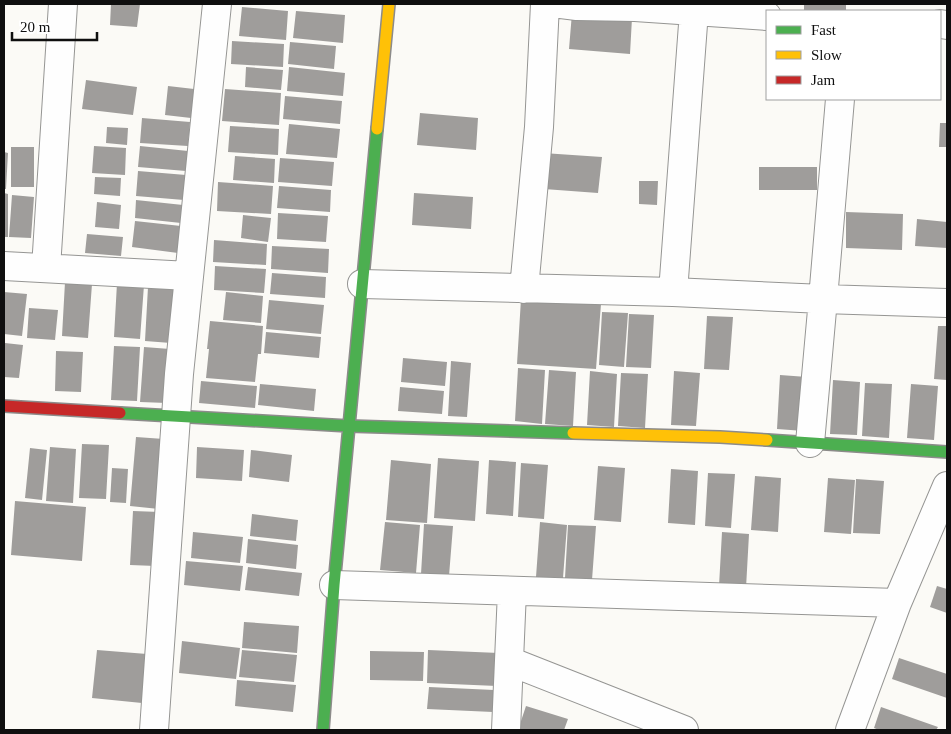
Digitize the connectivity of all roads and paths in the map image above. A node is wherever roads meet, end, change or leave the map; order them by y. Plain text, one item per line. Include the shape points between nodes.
1 (63, 4) edge
2 (217, 4) edge
3 (389, 4) edge
4 (545, 4) edge
5 (561, 4) edge
6 (694, 11) junction
7 (766, 16) edge
8 (840, 100) edge
9 (4, 266) edge
10 (46, 268) junction
11 (189, 276) junction
12 (362, 284) junction
13 (524, 289) junction
14 (673, 292) junction
15 (824, 299) junction
16 (947, 303) edge
17 (4, 406) edge
18 (176, 416) junction
19 (348, 426) junction
20 (810, 443) junction
21 (947, 452) edge
22 (947, 486) edge
23 (334, 585) junction
24 (512, 591) junction
25 (897, 603) junction
26 (509, 661) junction
27 (154, 730) edge
28 (324, 730) edge
29 (506, 730) edge
30 (684, 730) edge
31 (850, 730) edge

1 - 10 street
2 - 11 street
3 - 12 street
4 - 13 street via 539,127
5 - 6 street
6 - 7 street
6 - 14 street
8 - 15 street
9 - 10 street
10 - 11 street
11 - 18 street
12 - 13 street
12 - 19 street
13 - 14 street
14 - 15 street
15 - 16 street
15 - 20 street
17 - 18 street
18 - 19 street
18 - 27 street
19 - 20 street
19 - 23 street
20 - 21 street
22 - 25 street
23 - 24 street
23 - 28 street
24 - 25 street
24 - 26 street
25 - 31 street
26 - 29 street
26 - 30 street

